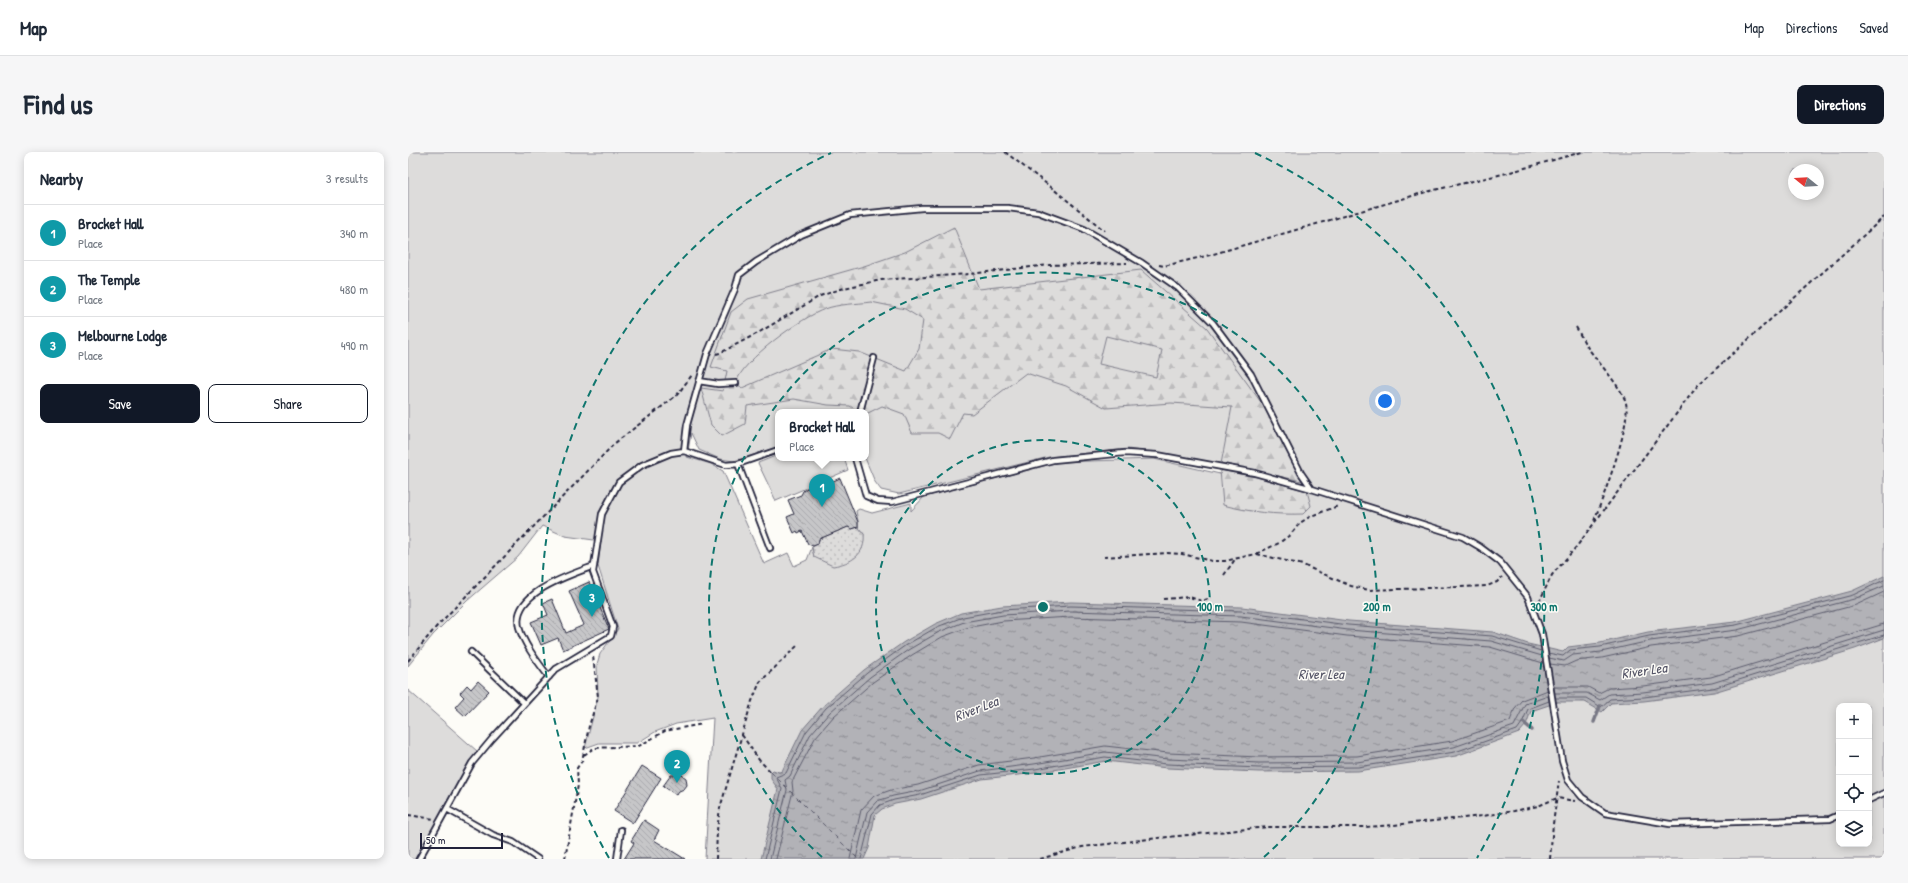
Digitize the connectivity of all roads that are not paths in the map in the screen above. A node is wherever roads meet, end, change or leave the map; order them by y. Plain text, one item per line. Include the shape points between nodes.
1 (874, 358) dead end
2 (699, 381) junction
3 (736, 383) dead end
4 (861, 409) edge
5 (684, 451) junction
6 (775, 451) edge
7 (856, 461) edge
8 (738, 464) junction
9 (1312, 489) junction
10 (770, 548) dead end
11 (594, 566) junction
12 (471, 652) dead end
13 (548, 678) junction
14 (524, 703) junction
15 (1884, 793) edge
16 (1872, 799) edge
17 (447, 809) junction
18 (1836, 816) edge
19 (621, 830) dead end
20 (419, 859) edge
21 (538, 859) edge
22 (617, 859) edge

1 - 4 lane
2 - 3 lane
2 - 5 lane via 687,425
2 - 9 lane via 707,354 739,275 801,235 850,215 922,208 1008,208 1038,212 1084,230 1142,263 1178,288 1213,323 1251,374 1298,467
5 - 8 lane via 726,466
5 - 11 lane via 642,464 618,482 602,514
6 - 8 lane
7 - 9 lane via 866,496 878,501 892,502 1053,460 1125,453 1255,473
8 - 10 lane
9 - 18 lane via 1462,537 1500,562 1528,597 1542,634 1562,762 1568,780 1582,797 1605,813 1670,824 1830,819
11 - 13 lane via 593,572 613,627 611,636 561,665
11 - 13 lane via 545,586 526,601 519,611 519,626 525,642
12 - 14 lane
13 - 14 lane
14 - 17 lane via 472,763
15 - 16 lane
17 - 20 lane
17 - 21 lane via 493,835 513,842
19 - 22 lane

